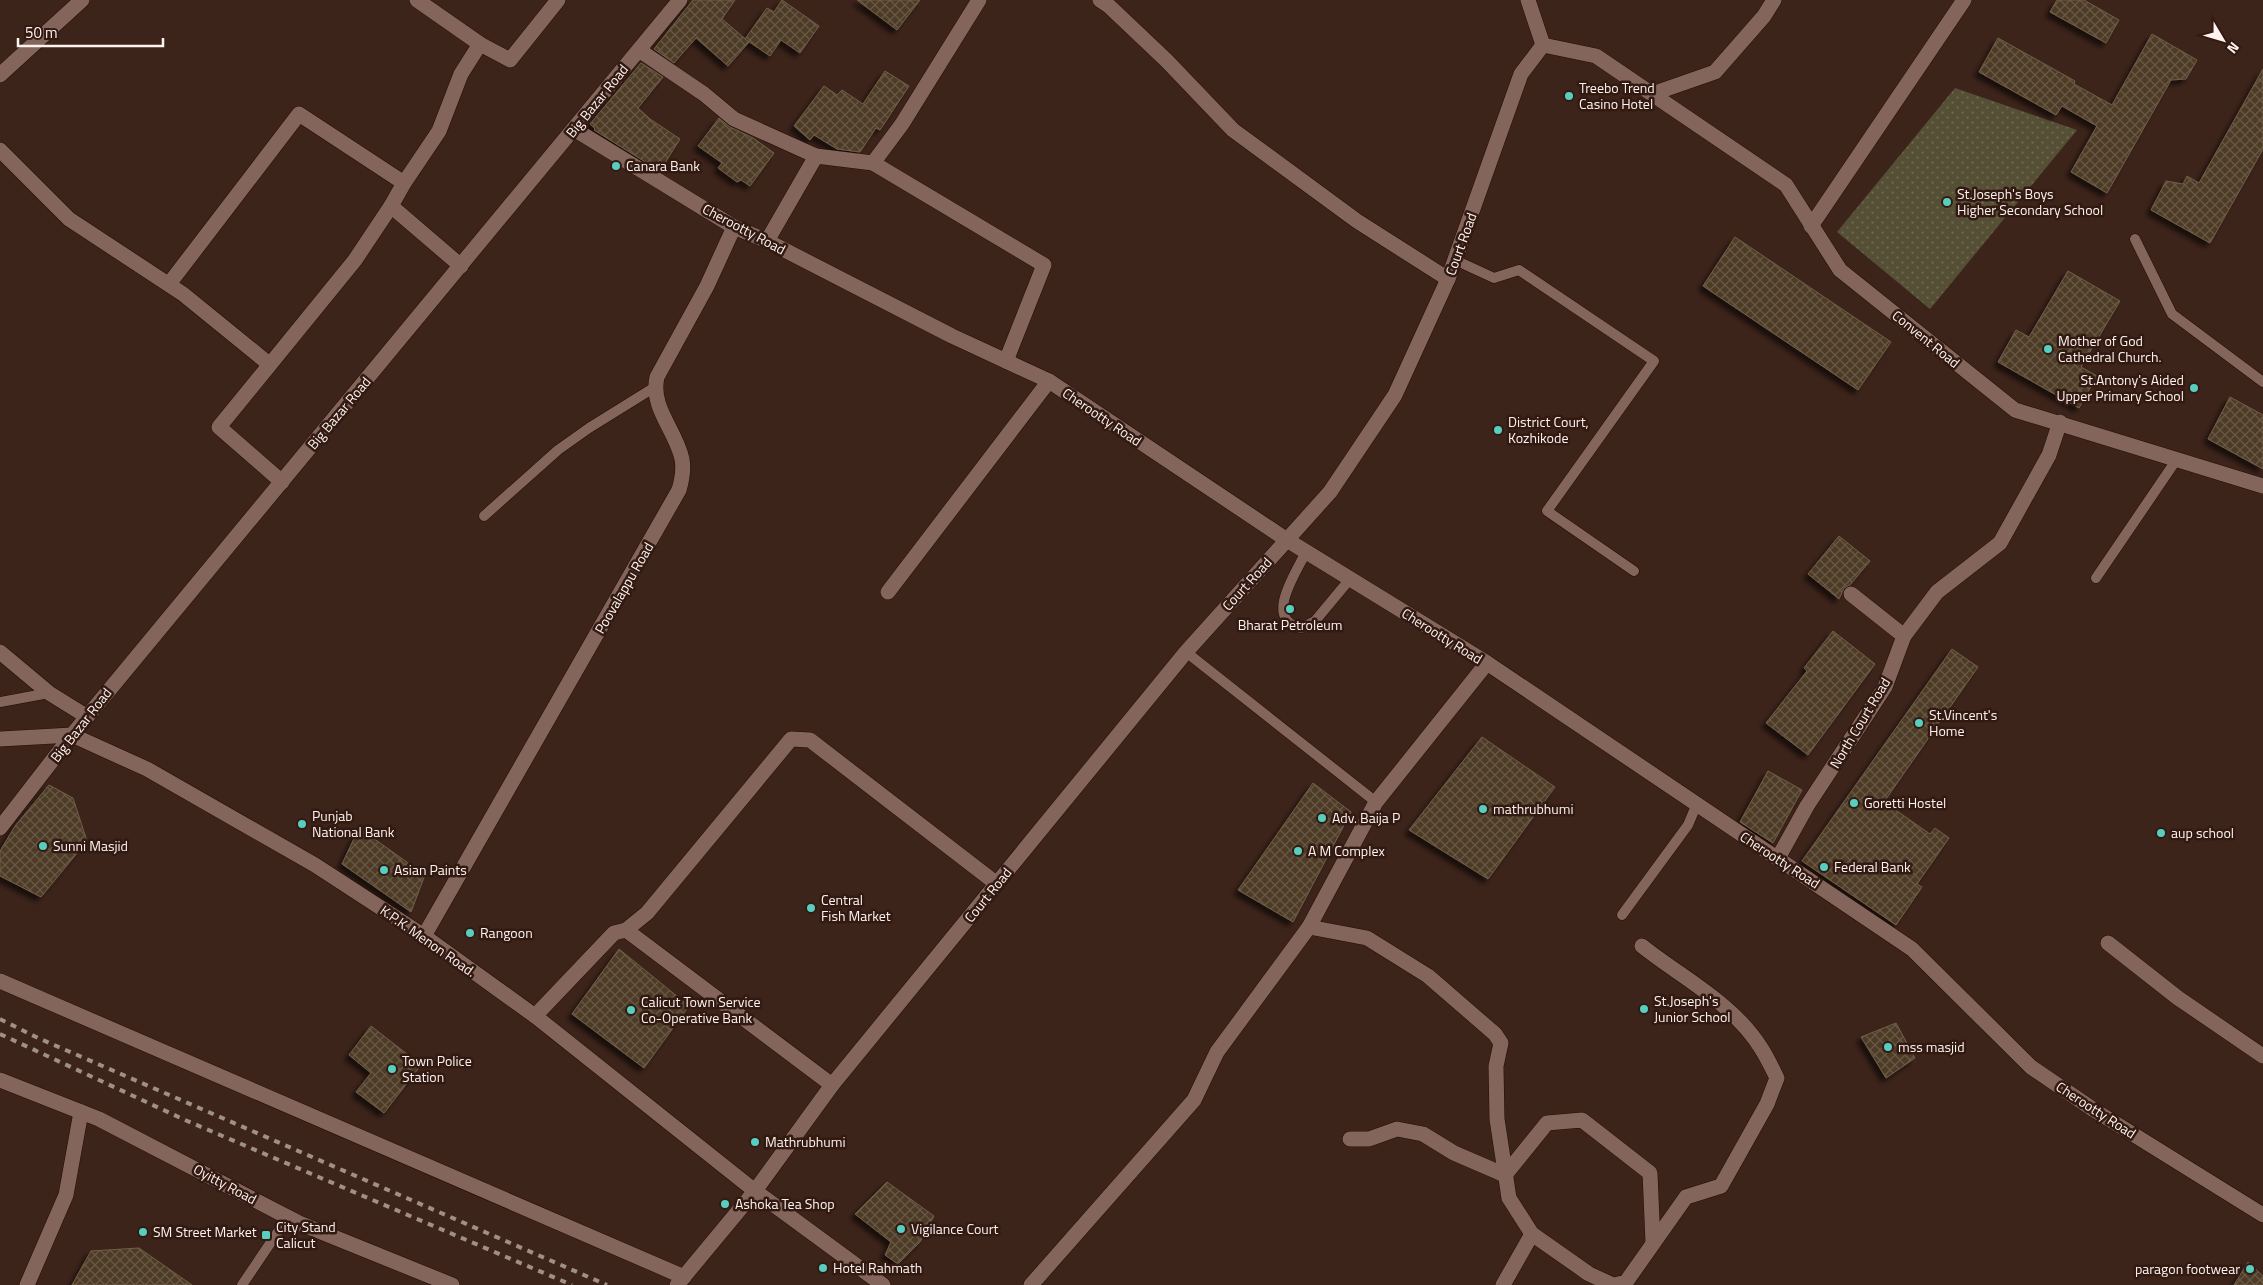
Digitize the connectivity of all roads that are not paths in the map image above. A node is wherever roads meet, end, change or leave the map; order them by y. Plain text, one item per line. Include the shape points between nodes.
1 (82, 0) edge
2 (417, 0) edge
3 (558, 0) edge
4 (680, 0) edge
5 (979, 0) edge
6 (1100, 0) edge
7 (1528, 0) edge
8 (1774, 0) edge
9 (1964, 0) edge
10 (480, 44) junction
11 (1543, 45) junction
12 (639, 50) junction
13 (0, 75) edge
14 (1652, 94) junction
15 (574, 129) junction
16 (0, 150) edge
17 (816, 156) junction
18 (873, 163) junction
19 (404, 183) junction
20 (391, 206) junction
21 (1811, 226) junction
22 (734, 227) junction
23 (2135, 238) dead end
24 (767, 242) junction
25 (1455, 260) junction
26 (461, 266) junction
27 (1448, 279) junction
28 (169, 284) junction
29 (1006, 360) junction
30 (270, 364) junction
31 (1049, 381) junction
32 (2263, 382) edge
33 (655, 387) junction
34 (2060, 422) junction
35 (2178, 459) junction
36 (282, 482) junction
37 (2263, 486) edge
38 (484, 516) dead end
39 (1287, 540) junction
40 (1306, 552) junction
41 (1634, 571) dead end
42 (2096, 578) dead end
43 (1350, 579) junction
44 (888, 592) dead end
45 (1851, 594) dead end
46 (1904, 636) junction
47 (0, 652) edge
48 (1186, 652) junction
49 (1487, 663) junction
50 (49, 693) junction
51 (0, 702) edge
52 (86, 716) junction
53 (72, 735) junction
54 (0, 739) edge
55 (1376, 802) junction
56 (1696, 806) junction
57 (0, 828) edge
58 (1778, 858) junction
59 (997, 884) junction
60 (1622, 915) dead end
61 (1308, 927) junction
62 (626, 930) junction
63 (424, 936) junction
64 (2108, 943) dead end
65 (1642, 946) dead end
66 (0, 981) edge
67 (535, 1016) junction
68 (2263, 1056) edge
69 (0, 1080) edge
70 (832, 1085) junction
71 (81, 1112) junction
72 (1350, 1139) dead end
73 (1505, 1174) junction
74 (756, 1191) junction
75 (2263, 1215) edge
76 (288, 1217) junction
77 (1532, 1234) junction
78 (1653, 1243) junction
79 (680, 1281) edge
80 (27, 1285) edge
81 (242, 1285) edge
82 (452, 1285) edge
83 (884, 1285) edge
84 (1031, 1285) edge
85 (1503, 1285) edge
86 (1614, 1285) edge

1 - 13 street
2 - 10 street
3 - 10 street via 510,60
4 - 12 street, Big Bazar Road
5 - 18 street via 902,124
6 - 27 street via 1166,61 1233,130 1357,221
7 - 11 street
8 - 14 street via 1715,72
9 - 21 street
10 - 19 street via 461,74 439,131
11 - 14 street via 1596,56
11 - 25 street, Court Road via 1522,74
12 - 15 street, Big Bazar Road
12 - 17 street via 704,94 734,119
14 - 21 street, Convent Road via 1786,185
15 - 22 street, Cherootty Road
15 - 26 street, Big Bazar Road
16 - 28 street via 69,219
17 - 18 street
17 - 24 street
18 - 29 street via 1044,265
19 - 20 street
19 - 28 street via 299,114
20 - 26 street
20 - 30 street via 355,260
21 - 34 street, Convent Road via 1840,270 2015,410
22 - 24 street, Cherootty Road
22 - 33 street
23 - 32 lane via 2172,314
24 - 29 street, Cherootty Road
25 - 27 street, Court Road
25 - 41 lane via 1494,278 1519,270 1654,361 1548,512
26 - 36 street, Big Bazar Road
27 - 39 street, Court Road via 1395,395 1330,492
28 - 30 street
29 - 31 street, Cherootty Road
30 - 36 street via 219,427
31 - 39 street, Cherootty Road
31 - 44 street
33 - 38 lane via 558,450
33 - 63 street, Poovalappu Road via 662,416 682,458 679,490
34 - 35 street, Convent Road
34 - 46 street, North Court Road via 2048,455 2000,543 1937,592
35 - 37 street, Convent Road
35 - 42 lane
36 - 52 street, Big Bazar Road
39 - 40 street, Cherootty Road
39 - 48 street, Court Road
40 - 43 street, Cherootty Road
40 - 43 lane via 1283,602 1283,616 1287,622 1301,628 1315,621
43 - 49 street, Cherootty Road
45 - 46 street
46 - 58 street, North Court Road via 1885,687
47 - 50 street
48 - 55 lane
48 - 59 street, Court Road
49 - 55 street
49 - 56 street, Cherootty Road
50 - 51 lane
50 - 52 street
52 - 53 street, Big Bazar Road
53 - 54 street
53 - 57 street, Big Bazar Road
53 - 63 street, K.P.K. Menon Road. via 147,769 315,865
55 - 61 street
56 - 58 street, Cherootty Road
56 - 60 lane via 1688,825
58 - 75 street, Cherootty Road via 1912,949 2030,1067
59 - 62 street via 810,740 791,739 647,913
59 - 70 street, Court Road
61 - 73 street via 1367,938 1428,976 1495,1034 1501,1043 1496,1066
61 - 84 street via 1217,1052 1194,1100
62 - 67 street via 614,933
62 - 70 street
63 - 67 street, K.P.K. Menon Road.
64 - 68 street via 2178,998
65 - 78 street via 1670,969 1707,992 1741,1023 1760,1047 1777,1078 1767,1104 1721,1186 1686,1197
66 - 79 street
67 - 74 street, K.P.K. Menon Road.
69 - 71 street, Oyitty Road
70 - 74 street, Court Road
71 - 76 street, Oyitty Road
71 - 80 street via 66,1195
72 - 73 street via 1369,1140 1397,1130 1423,1134 1454,1153
73 - 77 street via 1509,1198
73 - 78 street via 1547,1123 1582,1120 1650,1173
74 - 79 street, Court Road
74 - 83 street, K.P.K. Menon Road.
76 - 81 lane
76 - 82 street, Oyitty Road
77 - 85 street
77 - 86 street via 1589,1274
78 - 86 street via 1626,1282

